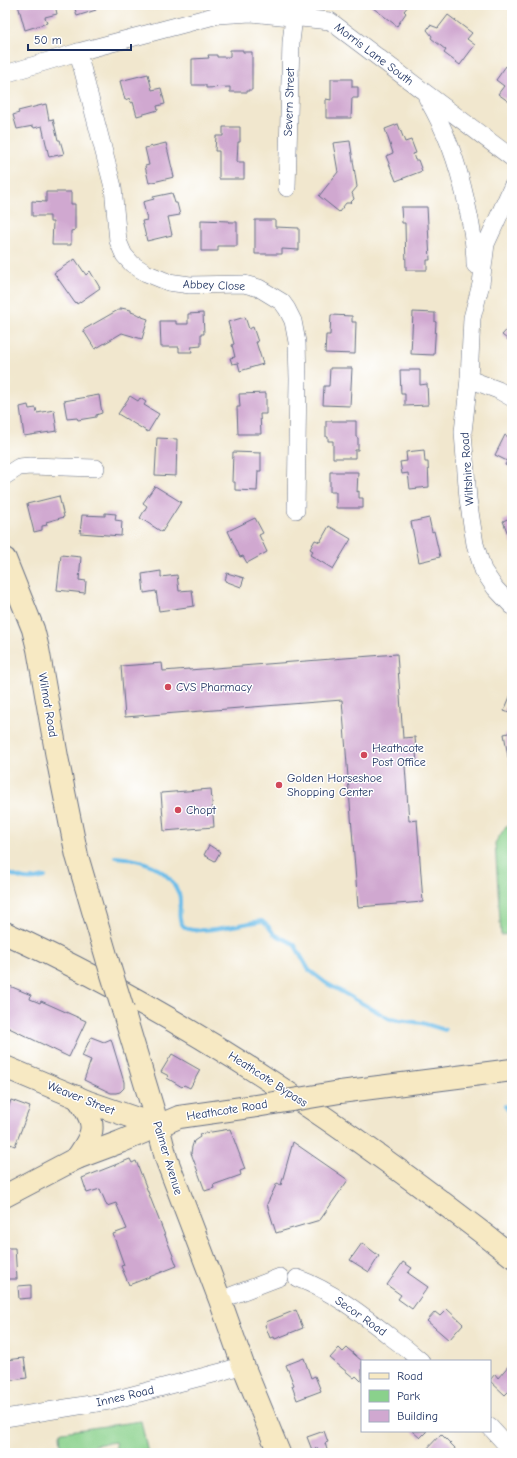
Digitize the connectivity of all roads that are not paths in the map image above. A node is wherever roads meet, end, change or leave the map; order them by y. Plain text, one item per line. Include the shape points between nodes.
1 (279, 5) edge
2 (297, 11) edge
3 (78, 52) junction
4 (5, 74) edge
5 (423, 91) junction
6 (512, 158) edge
7 (512, 187) edge
8 (287, 188) dead end
9 (477, 296) junction
10 (470, 379) junction
11 (512, 398) edge
12 (96, 468) dead end
13 (5, 476) edge
14 (296, 510) dead end
15 (5, 559) edge
16 (512, 606) edge
17 (77, 856) joint
18 (5, 932) edge
19 (5, 1067) edge
20 (512, 1070) edge
21 (77, 1097) junction
22 (158, 1126) junction
23 (77, 1158) junction
24 (5, 1196) edge
25 (512, 1256) edge
26 (280, 1277) dead end
27 (298, 1278) dead end
28 (220, 1300) junction
29 (420, 1360) edge
30 (243, 1365) junction
31 (5, 1418) edge
32 (491, 1428) edge
33 (512, 1451) edge
34 (279, 1453) edge

1 - 2 street
2 - 3 street, Morris Lane South via 218,15
2 - 5 street, Morris Lane South via 330,21
2 - 8 street, Severn Street via 291,42
3 - 4 street, Morris Lane South
3 - 14 street, Abbey Close via 113,187 118,241 124,255 132,264 161,280 190,285 244,284 260,288 287,308 297,342
5 - 6 street, Morris Lane South
5 - 9 street, Wiltshire Road via 441,121 458,168 474,242
7 - 9 street, Wiltshire Road via 486,244
9 - 10 street, Wiltshire Road via 472,318
10 - 11 street
10 - 16 street, Wiltshire Road via 463,432 468,499 475,544 484,570 495,588
12 - 13 street via 30,466 20,467
15 - 17 main road, Wilmot Road via 33,629 38,649
17 - 22 main road, Palmer Avenue, bridge
18 - 25 main road, Heathcote Bypass via 140,1001 234,1056 380,1155
19 - 21 main road, Weaver Street
20 - 22 main road, Heathcote Road, bridge via 340,1092 178,1117
21 - 22 main road, Weaver Street
21 - 23 main road via 92,1122 89,1139
22 - 23 main road, Heathcote Road
22 - 28 main road, Palmer Avenue via 166,1158
23 - 24 main road, Heathcote Road
26 - 28 street
27 - 29 street, Secor Road via 327,1292 370,1320
28 - 30 main road, Palmer Avenue
30 - 31 street, Innes Road via 109,1401
30 - 34 main road, Palmer Avenue
32 - 33 street

